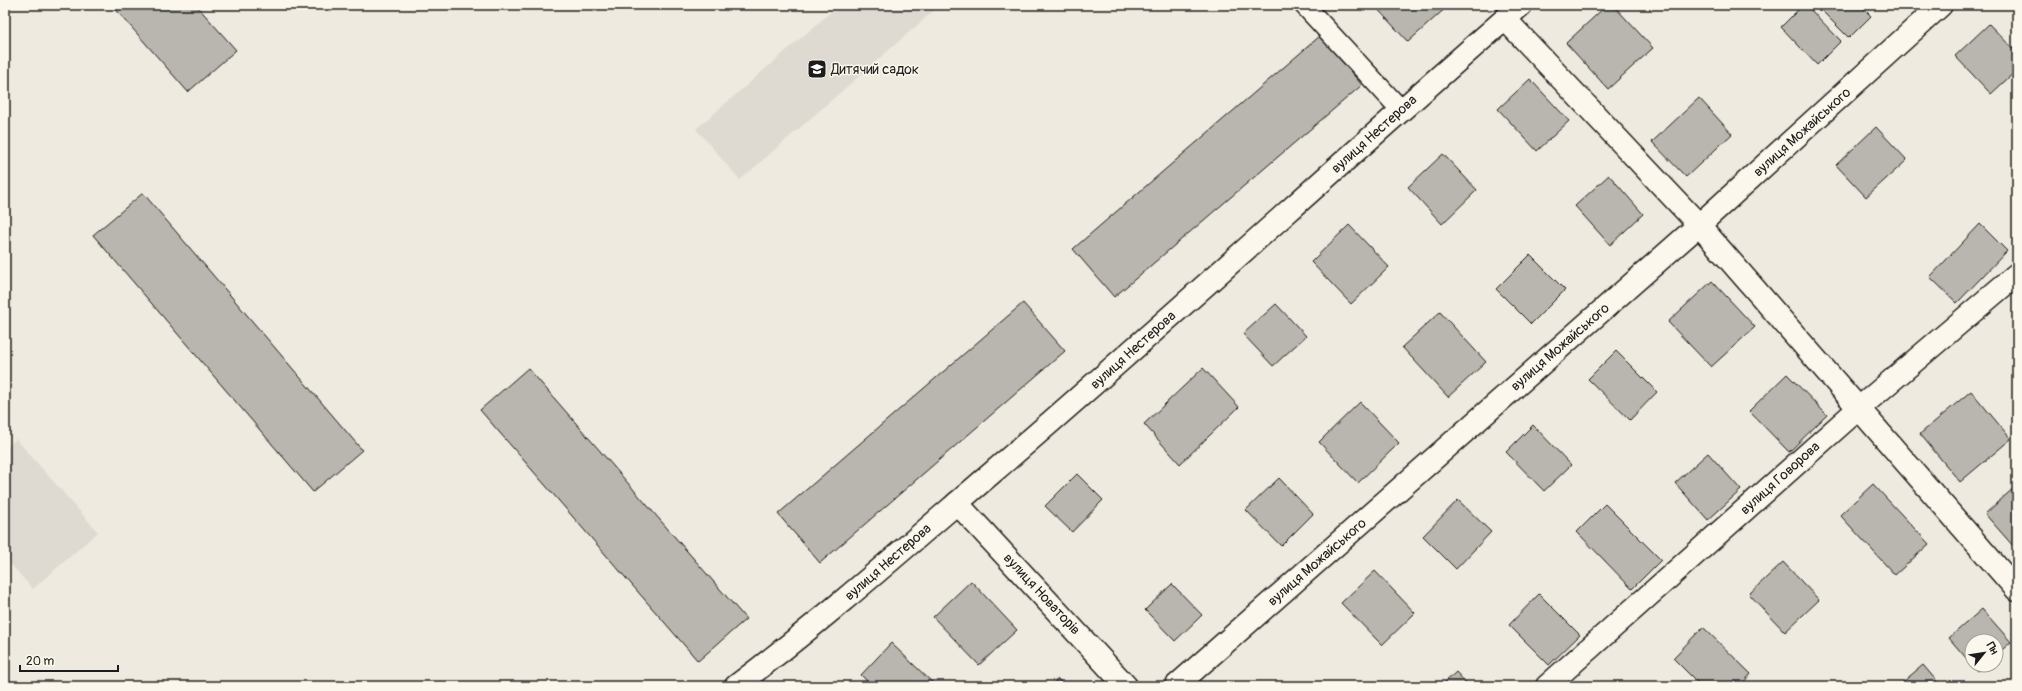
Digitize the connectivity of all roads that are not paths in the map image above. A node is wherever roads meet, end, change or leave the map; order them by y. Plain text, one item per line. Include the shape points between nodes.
1 (1304, 5) edge
2 (1522, 5) edge
3 (1941, 5) edge
4 (1505, 19) junction
5 (1401, 110) junction
6 (1699, 225) junction
7 (2017, 274) edge
8 (1858, 409) junction
9 (957, 503) junction
10 (2017, 590) edge
11 (736, 686) edge
12 (1126, 686) edge
13 (1176, 686) edge
14 (1547, 686) edge

1 - 5 lane
2 - 4 street, вулиця Нестерова
3 - 6 street, вулиця Можайського
4 - 5 street, вулиця Нестерова
4 - 6 street
5 - 9 street, вулиця Нестерова via 1113,369
6 - 8 street
6 - 13 street, вулиця Можайського
7 - 8 street, вулиця Говорова
8 - 10 street
8 - 14 street, вулиця Говорова
9 - 11 street, вулиця Нестерова via 802,636
9 - 12 street, вулиця Новаторів

